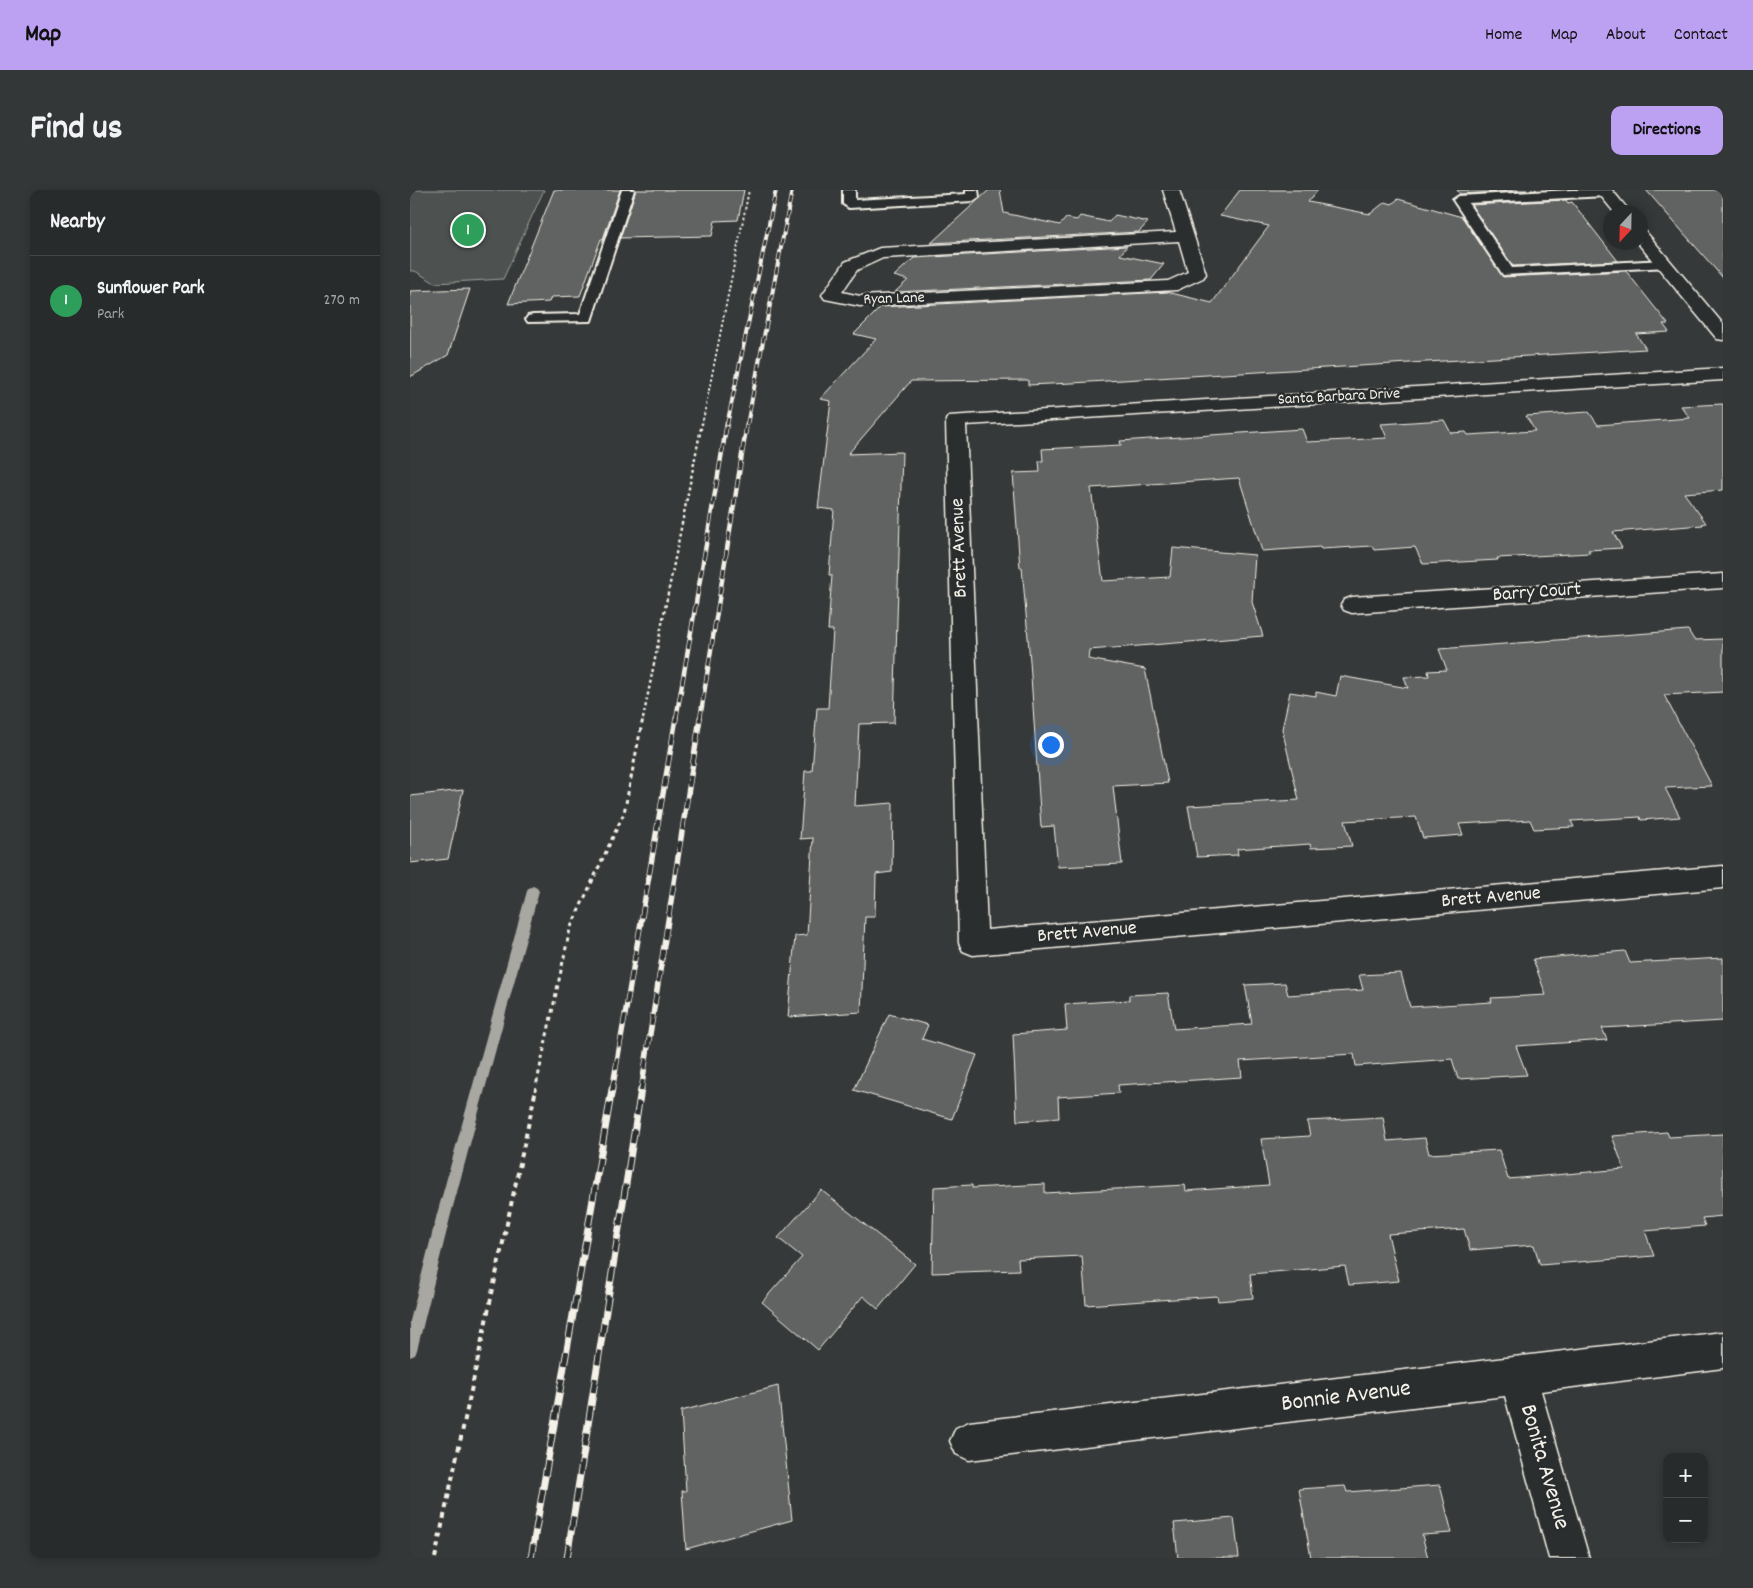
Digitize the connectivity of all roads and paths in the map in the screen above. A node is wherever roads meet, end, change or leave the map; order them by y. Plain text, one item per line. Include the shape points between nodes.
1 (628, 190) edge
2 (749, 190) edge
3 (849, 190) edge
4 (972, 190) edge
5 (1171, 190) edge
6 (1605, 191) edge
7 (910, 200) edge
8 (1616, 205) edge
9 (1184, 236) junction
10 (1648, 245) edge
11 (1664, 264) junction
12 (533, 319) dead end
13 (1723, 335) edge
14 (1723, 374) edge
15 (956, 420) joint
16 (1723, 581) edge
17 (1352, 605) dead end
18 (1723, 877) edge
19 (1723, 1350) edge
20 (1518, 1376) junction
21 (969, 1441) dead end
22 (435, 1558) edge
23 (1569, 1558) edge

1 - 12 lane via 586,318
2 - 22 path via 624,812 570,929
3 - 7 lane via 850,204
4 - 7 lane via 973,197
5 - 9 street, Ryan Lane
6 - 8 street
6 - 11 lane via 1459,200 1508,272
9 - 9 street, Ryan Lane via 1197,274 1170,286 860,301 831,295 852,266 880,253
10 - 11 street
11 - 13 street
14 - 15 street, Santa Barbara Drive
15 - 18 street, Brett Avenue via 973,943
16 - 17 street, Barry Court
19 - 20 street, Bonnie Avenue
20 - 21 street, Bonnie Avenue
20 - 23 street, Bonita Avenue

